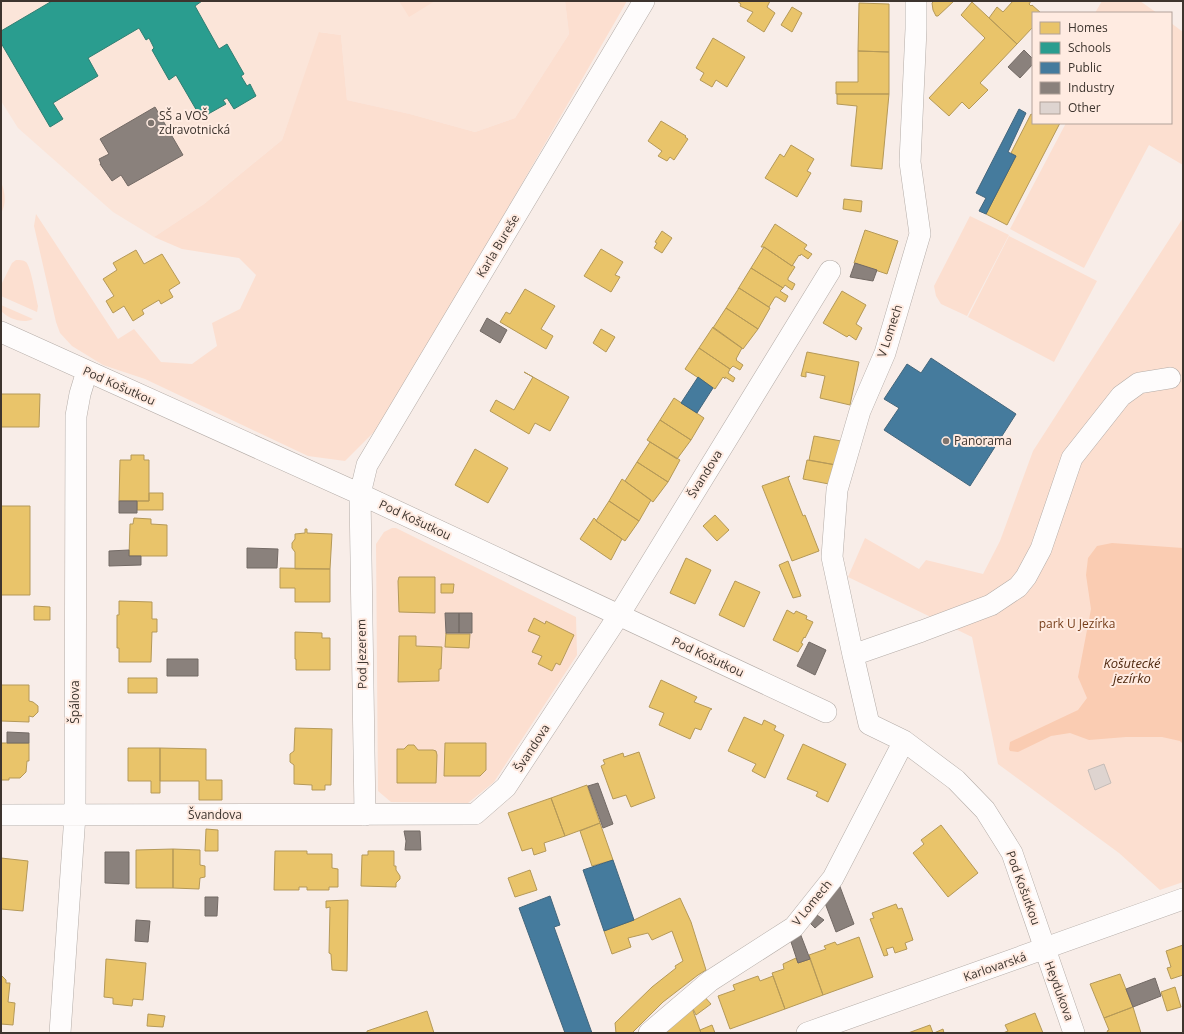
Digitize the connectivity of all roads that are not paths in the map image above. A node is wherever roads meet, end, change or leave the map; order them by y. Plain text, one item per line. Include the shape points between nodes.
1 (644, 1) edge
2 (916, 1) edge
3 (830, 271) dead end
4 (1, 332) edge
5 (87, 372) junction
6 (1170, 378) dead end
7 (360, 494) junction
8 (619, 615) junction
9 (853, 655) junction
10 (826, 712) dead end
11 (869, 724) joint
12 (904, 742) junction
13 (1, 815) edge
14 (75, 815) junction
15 (365, 815) junction
16 (1183, 899) edge
17 (1044, 949) junction
18 (60, 1033) edge
19 (649, 1033) edge
20 (807, 1033) edge
21 (1074, 1033) edge

1 - 7 street, Karla Bureše via 367,465
2 - 9 street, V Lomech via 910,162 920,234 885,353 860,411 837,490 832,557
3 - 8 street, Švandova
4 - 5 street, Pod Košutkou
5 - 7 street, Pod Košutkou
5 - 14 street, Špálova via 76,416
6 - 9 street via 1139,383 1121,396 1072,458 1041,549 1018,587 991,605
7 - 8 street, Pod Košutkou
7 - 15 street, Pod Jezerem
8 - 10 street, Pod Košutkou
8 - 15 street, Švandova via 506,787 474,814
9 - 11 street, V Lomech
11 - 12 street, Pod Košutkou
12 - 17 street, Pod Košutkou via 956,780 986,810 1012,853
12 - 19 street, V Lomech via 833,878 794,927 710,981
13 - 14 street, Švandova
14 - 15 street, Švandova
14 - 18 street, Špálova
16 - 17 street, Karlovarská
17 - 20 street, Karlovarská
17 - 21 street, Heydukova

